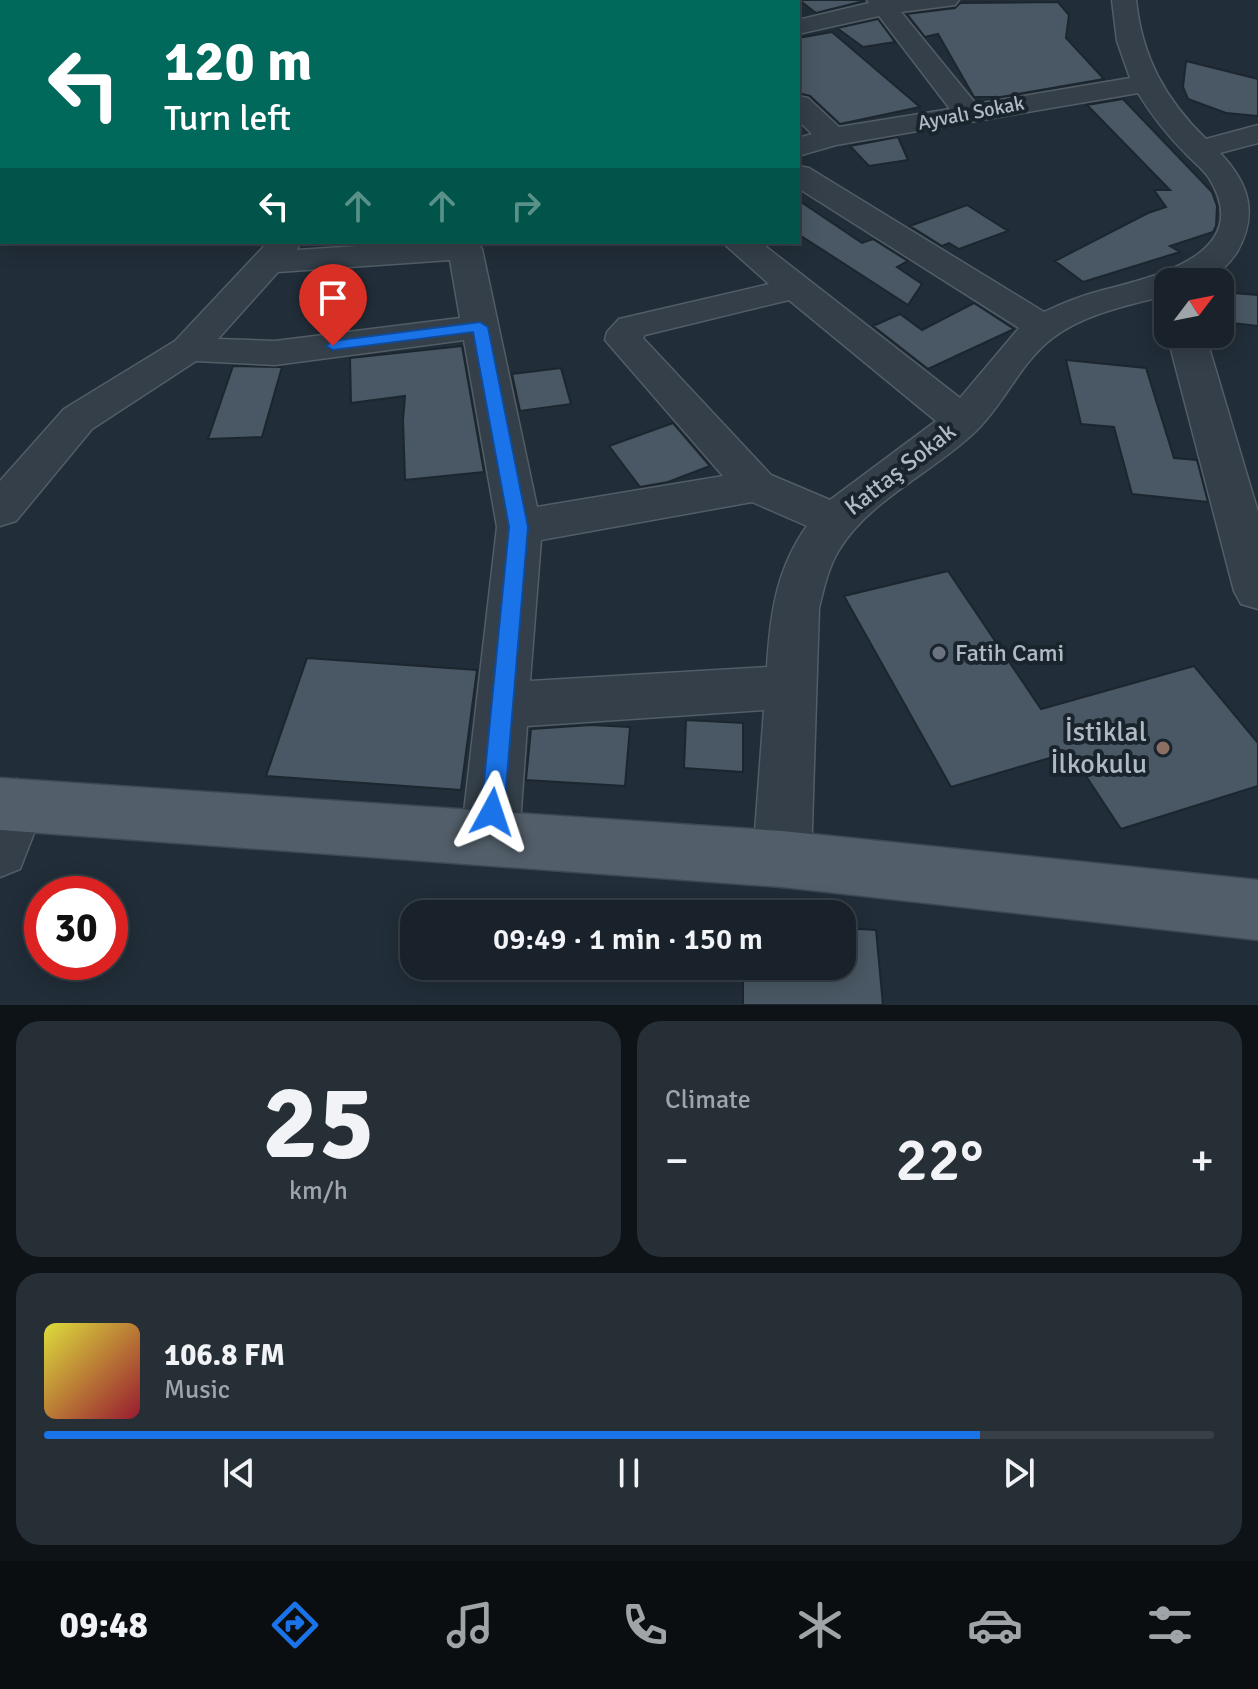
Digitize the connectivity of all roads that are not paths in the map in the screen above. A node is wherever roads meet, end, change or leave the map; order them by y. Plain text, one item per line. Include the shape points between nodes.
1 (947, 0) edge
2 (1124, 0) edge
3 (882, 4) edge
4 (800, 26) edge
5 (1146, 84) junction
6 (800, 106) edge
7 (968, 113) junction
8 (1258, 134) edge
9 (832, 137) junction
10 (800, 146) edge
11 (1199, 150) junction
12 (800, 176) edge
13 (741, 244) edge
14 (276, 252) edge
15 (1224, 252) junction
16 (1258, 254) edge
17 (1203, 268) edge
18 (796, 288) junction
19 (1154, 288) edge
20 (480, 327) junction
21 (1043, 327) junction
22 (1191, 348) edge
23 (188, 349) junction
24 (962, 421) junction
25 (1243, 484) edge
26 (756, 486) junction
27 (0, 510) edge
28 (835, 520) junction
29 (519, 527) junction
30 (1258, 591) edge
31 (791, 687) junction
32 (502, 705) junction
33 (6, 820) edge
34 (490, 838) junction
35 (782, 859) junction
36 (1258, 910) edge

1 - 3 street
2 - 5 street via 1133,54
3 - 4 street
3 - 7 street
5 - 7 street, Ayvalı Sokak
5 - 11 street
6 - 9 street
7 - 9 street, Ayvalı Sokak
8 - 11 street
9 - 10 street, Ayvalı Sokak
11 - 15 street via 1222,174 1235,199 1237,226
12 - 21 street
13 - 18 street
14 - 20 street via 465,249
14 - 23 street
15 - 16 street
15 - 17 street
18 - 24 street
18 - 26 street via 632,327 624,336
19 - 21 street, Kattaş Sokak
20 - 23 street via 275,353
20 - 29 street
21 - 24 street, Kattaş Sokak
22 - 25 street
23 - 27 street via 78,419
24 - 28 street, Kattaş Sokak
25 - 30 street
26 - 28 street
26 - 29 street
28 - 31 street, Kattaş Sokak via 809,557 800,582
29 - 32 street
31 - 32 street
31 - 35 street, Kattaş Sokak
32 - 34 street
33 - 34 main road
34 - 35 main road
35 - 36 main road

